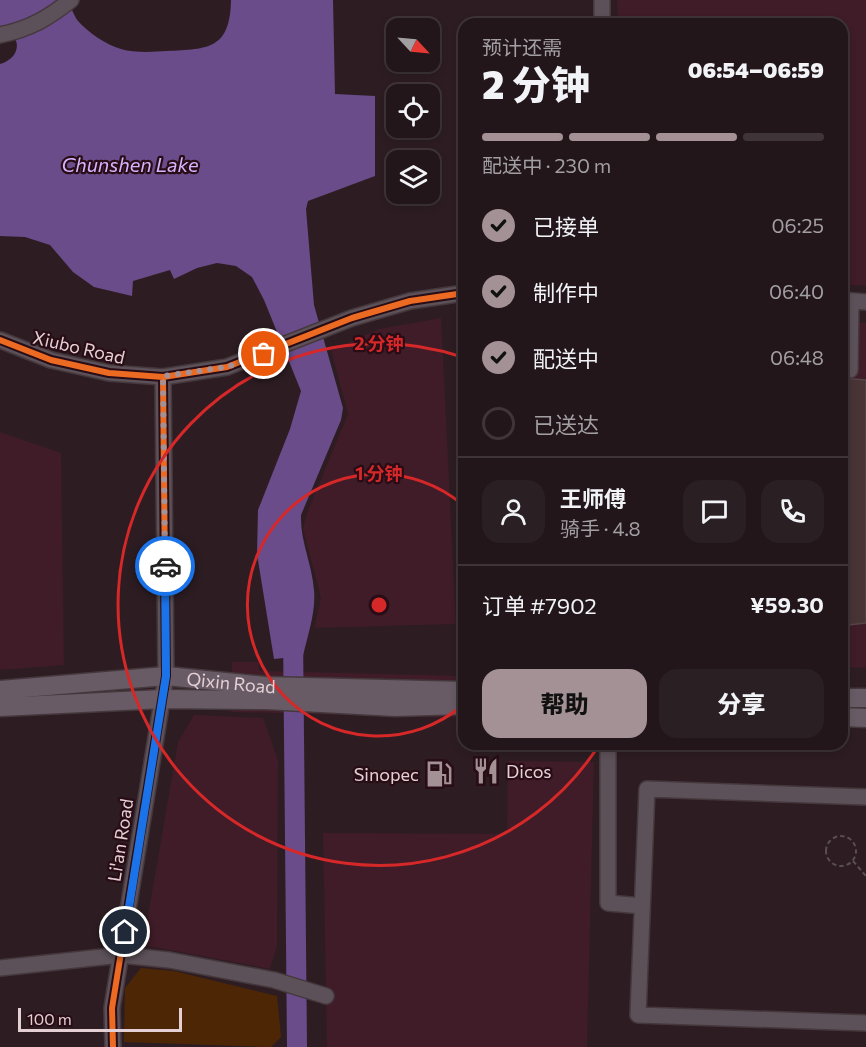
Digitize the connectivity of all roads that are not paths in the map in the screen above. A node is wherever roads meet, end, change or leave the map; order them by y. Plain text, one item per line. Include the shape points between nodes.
1 (71, 0) edge
2 (602, 0) edge
3 (602, 18) edge
4 (0, 35) edge
5 (458, 294) edge
6 (853, 301) edge
7 (0, 340) edge
8 (850, 370) dead end
9 (163, 376) junction
10 (166, 676) junction
11 (0, 690) edge
12 (458, 691) edge
13 (265, 693) junction
14 (316, 695) junction
15 (848, 698) edge
16 (866, 698) edge
17 (163, 699) junction
18 (458, 705) edge
19 (0, 707) edge
20 (848, 717) edge
21 (866, 718) edge
22 (608, 750) edge
23 (866, 797) edge
24 (642, 906) junction
25 (121, 955) junction
26 (0, 968) edge
27 (326, 996) dead end
28 (866, 1023) edge
29 (113, 1047) edge

1 - 4 street via 46,20
2 - 3 street
5 - 9 street, Xiubo Road via 410,301 352,318 227,367
6 - 8 street
7 - 9 street, Xiubo Road via 51,360 109,373
9 - 10 street, Li'an Road
10 - 11 main road, Qixin Road
10 - 13 main road, Qixin Road
10 - 17 street, Li'an Road
12 - 14 main road, Qixin Road
13 - 14 main road, Qixin Road
13 - 17 main road, Qixin Road
14 - 18 main road, Qixin Road via 395,707
15 - 16 main road
17 - 19 main road, Qixin Road
17 - 25 street, Li'an Road
20 - 21 main road
22 - 24 street via 608,903
23 - 24 street via 647,789
24 - 28 street via 638,1015
25 - 26 street
25 - 27 street via 274,980
25 - 29 street, Li'an Road via 112,1008

